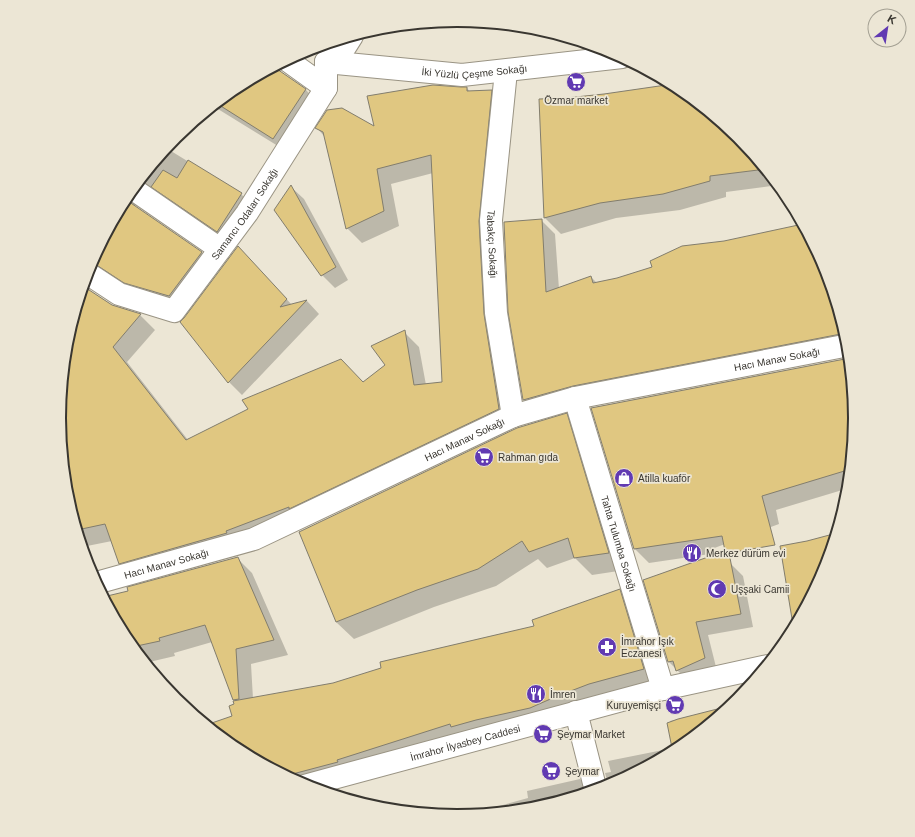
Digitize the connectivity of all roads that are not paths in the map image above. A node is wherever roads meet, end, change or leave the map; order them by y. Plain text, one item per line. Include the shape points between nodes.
1 (341, 45) edge
2 (330, 54) edge
3 (610, 58) edge
4 (292, 64) edge
5 (506, 71) junction
6 (326, 88) junction
7 (138, 192) edge
8 (220, 249) junction
9 (93, 277) edge
10 (842, 347) edge
11 (575, 398) junction
12 (512, 416) junction
13 (102, 581) edge
14 (759, 668) edge
15 (663, 689) junction
16 (576, 712) junction
17 (316, 783) edge
18 (594, 785) edge

1 - 2 street
2 - 5 street, İki Yüzlü Çeşme Sokağı via 462,75
2 - 6 street
3 - 5 street, İki Yüzlü Çeşme Sokağı
4 - 6 street
5 - 12 street, Tabakçı Sokağı via 491,220 496,313
6 - 8 street, Samancı Odaları Sokağı via 247,213
7 - 8 street
8 - 9 street, Samancı Odaları Sokağı via 174,310 119,294
10 - 11 street, Hacı Manav Sokağı
11 - 12 street, Hacı Manav Sokağı
11 - 15 street, Tahta Tulumba Sokağı
12 - 13 street, Hacı Manav Sokağı via 254,539
14 - 15 street, İmrahor İlyasbey Caddesi
15 - 16 street, İmrahor İlyasbey Caddesi
16 - 17 street, İmrahor İlyasbey Caddesi
16 - 18 street

